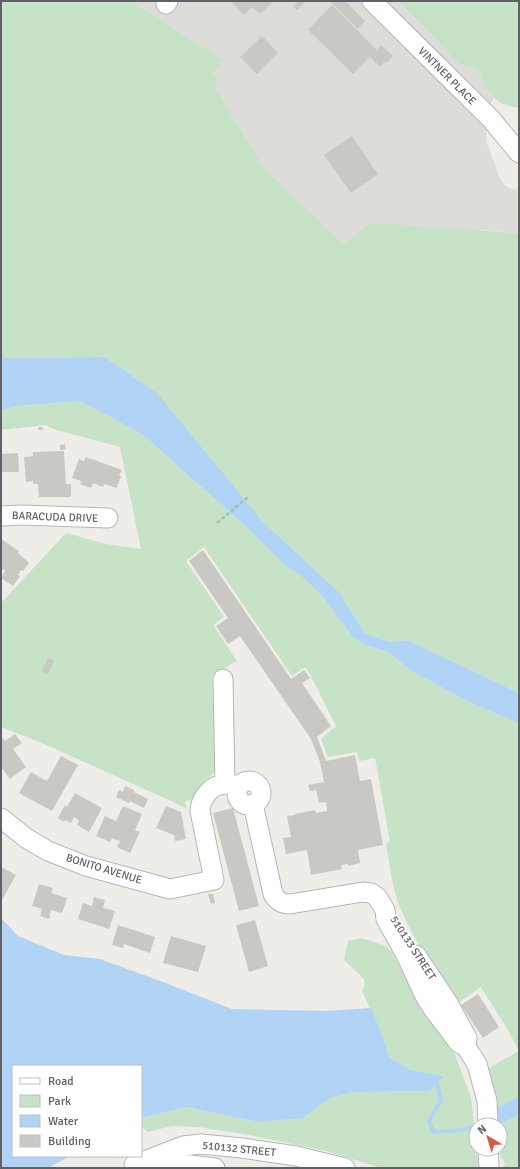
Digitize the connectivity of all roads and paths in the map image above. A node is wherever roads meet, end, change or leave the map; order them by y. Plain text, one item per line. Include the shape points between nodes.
1 (372, 1) edge
2 (519, 153) edge
3 (248, 498) dead end
4 (1, 516) edge
5 (108, 518) dead end
6 (217, 523) dead end
7 (223, 679) dead end
8 (232, 785) junction
9 (1, 818) edge
10 (488, 1117) edge
11 (130, 1167) edge
12 (215, 1168) edge
13 (345, 1168) edge

1 - 2 street, VINTNER PLACE via 491,119
3 - 6 path
4 - 5 street, BARACUDA DRIVE
7 - 8 street
8 - 9 street, BONITO AVENUE via 218,785 202,800 200,806 220,885 170,889 114,875 48,851 26,838
8 - 10 street, 510133 STREET via 244,804 254,804 273,894 277,900 290,904 363,892 377,897 385,910 391,913 419,960 436,999 467,1038 466,1047 477,1064 488,1102
11 - 12 street via 165,1162
11 - 13 street, 510132 STREET via 184,1146 201,1144 296,1156

